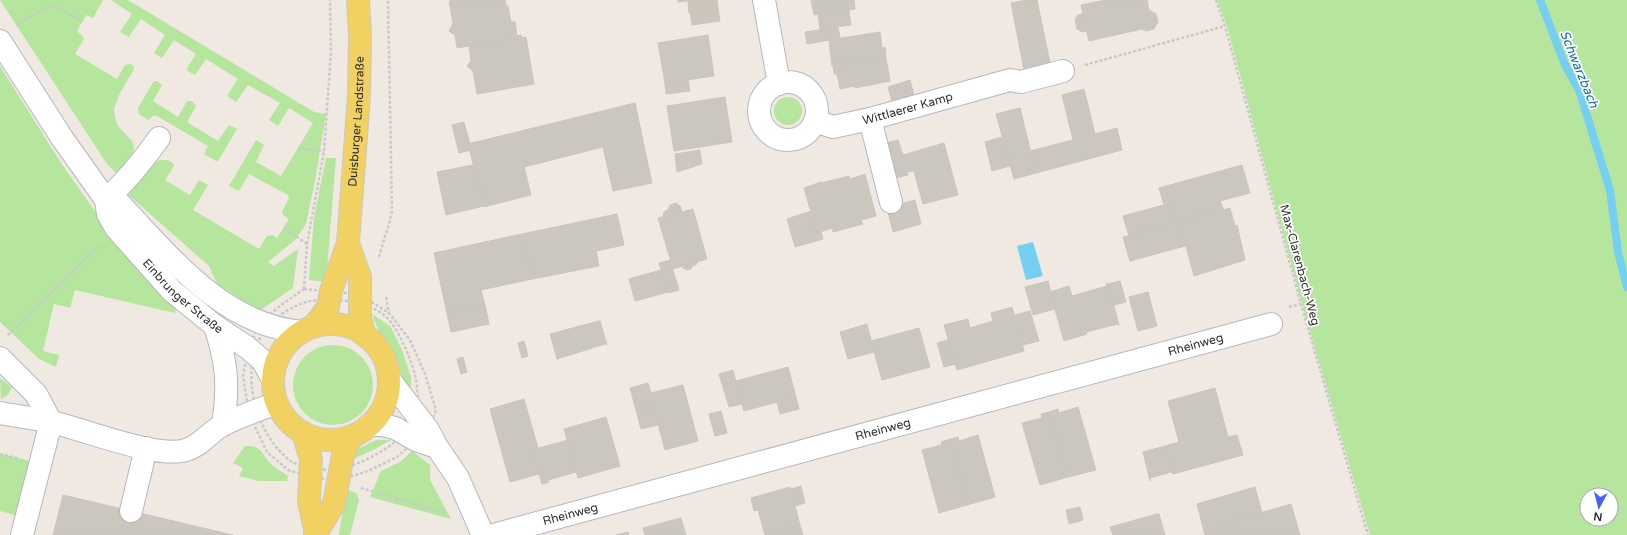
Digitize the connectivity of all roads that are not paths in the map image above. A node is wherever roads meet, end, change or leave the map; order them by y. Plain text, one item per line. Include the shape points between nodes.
1 (358, 0) edge
2 (764, 0) edge
3 (0, 41) edge
4 (1063, 71) road end
5 (779, 84) junction
6 (870, 119) junction
7 (815, 121) junction
8 (159, 138) dead end
9 (106, 200) junction
10 (891, 202) dead end
11 (348, 243) junction
12 (1271, 324) dead end
13 (215, 326) junction
14 (307, 330) junction
15 (365, 336) junction
16 (0, 358) edge
17 (389, 379) junction
18 (273, 380) junction
19 (261, 409) junction
20 (0, 413) edge
21 (51, 422) junction
22 (223, 425) junction
23 (360, 431) junction
24 (303, 433) junction
25 (420, 433) junction
26 (146, 448) junction
27 (131, 511) dead end
28 (485, 531) edge
29 (316, 534) edge
30 (22, 535) edge

1 - 11 main road, Duisburger Landstraße via 359,96
2 - 5 street
3 - 9 street, Einbrunger Straße via 62,138
4 - 6 street, Wittlaerer Kamp via 1021,82 1010,80
5 - 7 street via 797,84 812,95 817,112
5 - 7 street via 767,92 760,104 761,123 767,131 774,137 793,139 810,130
6 - 7 street, Wittlaerer Kamp via 833,127
6 - 10 street
8 - 9 street via 140,165
9 - 13 street, Einbrunger Straße via 108,214 116,228 172,290
9 - 14 street, Einbrunger Straße via 119,203 178,266 227,306 264,324 287,331
11 - 14 main road, Duisburger Landstraße via 328,307
11 - 15 main road, Duisburger Landstraße via 360,277 360,318
12 - 28 street, Rheinweg
13 - 18 street, Einbrunger Straße via 263,361
13 - 22 street via 223,352 226,376 227,402
14 - 15 main road via 323,325 346,326
14 - 18 main road, Duisburger Landstraße via 292,339 284,348 274,369
15 - 17 main road via 379,350
16 - 21 street via 36,394
17 - 23 main road via 382,409
17 - 25 street
18 - 19 main road, Duisburger Landstraße via 274,392
19 - 22 street
19 - 24 main road, Duisburger Landstraße via 282,414
20 - 21 street
21 - 26 street
21 - 30 street
22 - 26 street via 188,450 175,453
23 - 24 main road, Duisburger Landstraße via 330,440
23 - 25 street via 382,425
23 - 29 main road via 343,455 341,478 334,504
24 - 29 main road via 311,459 309,502
25 - 28 street via 458,478
26 - 27 street

